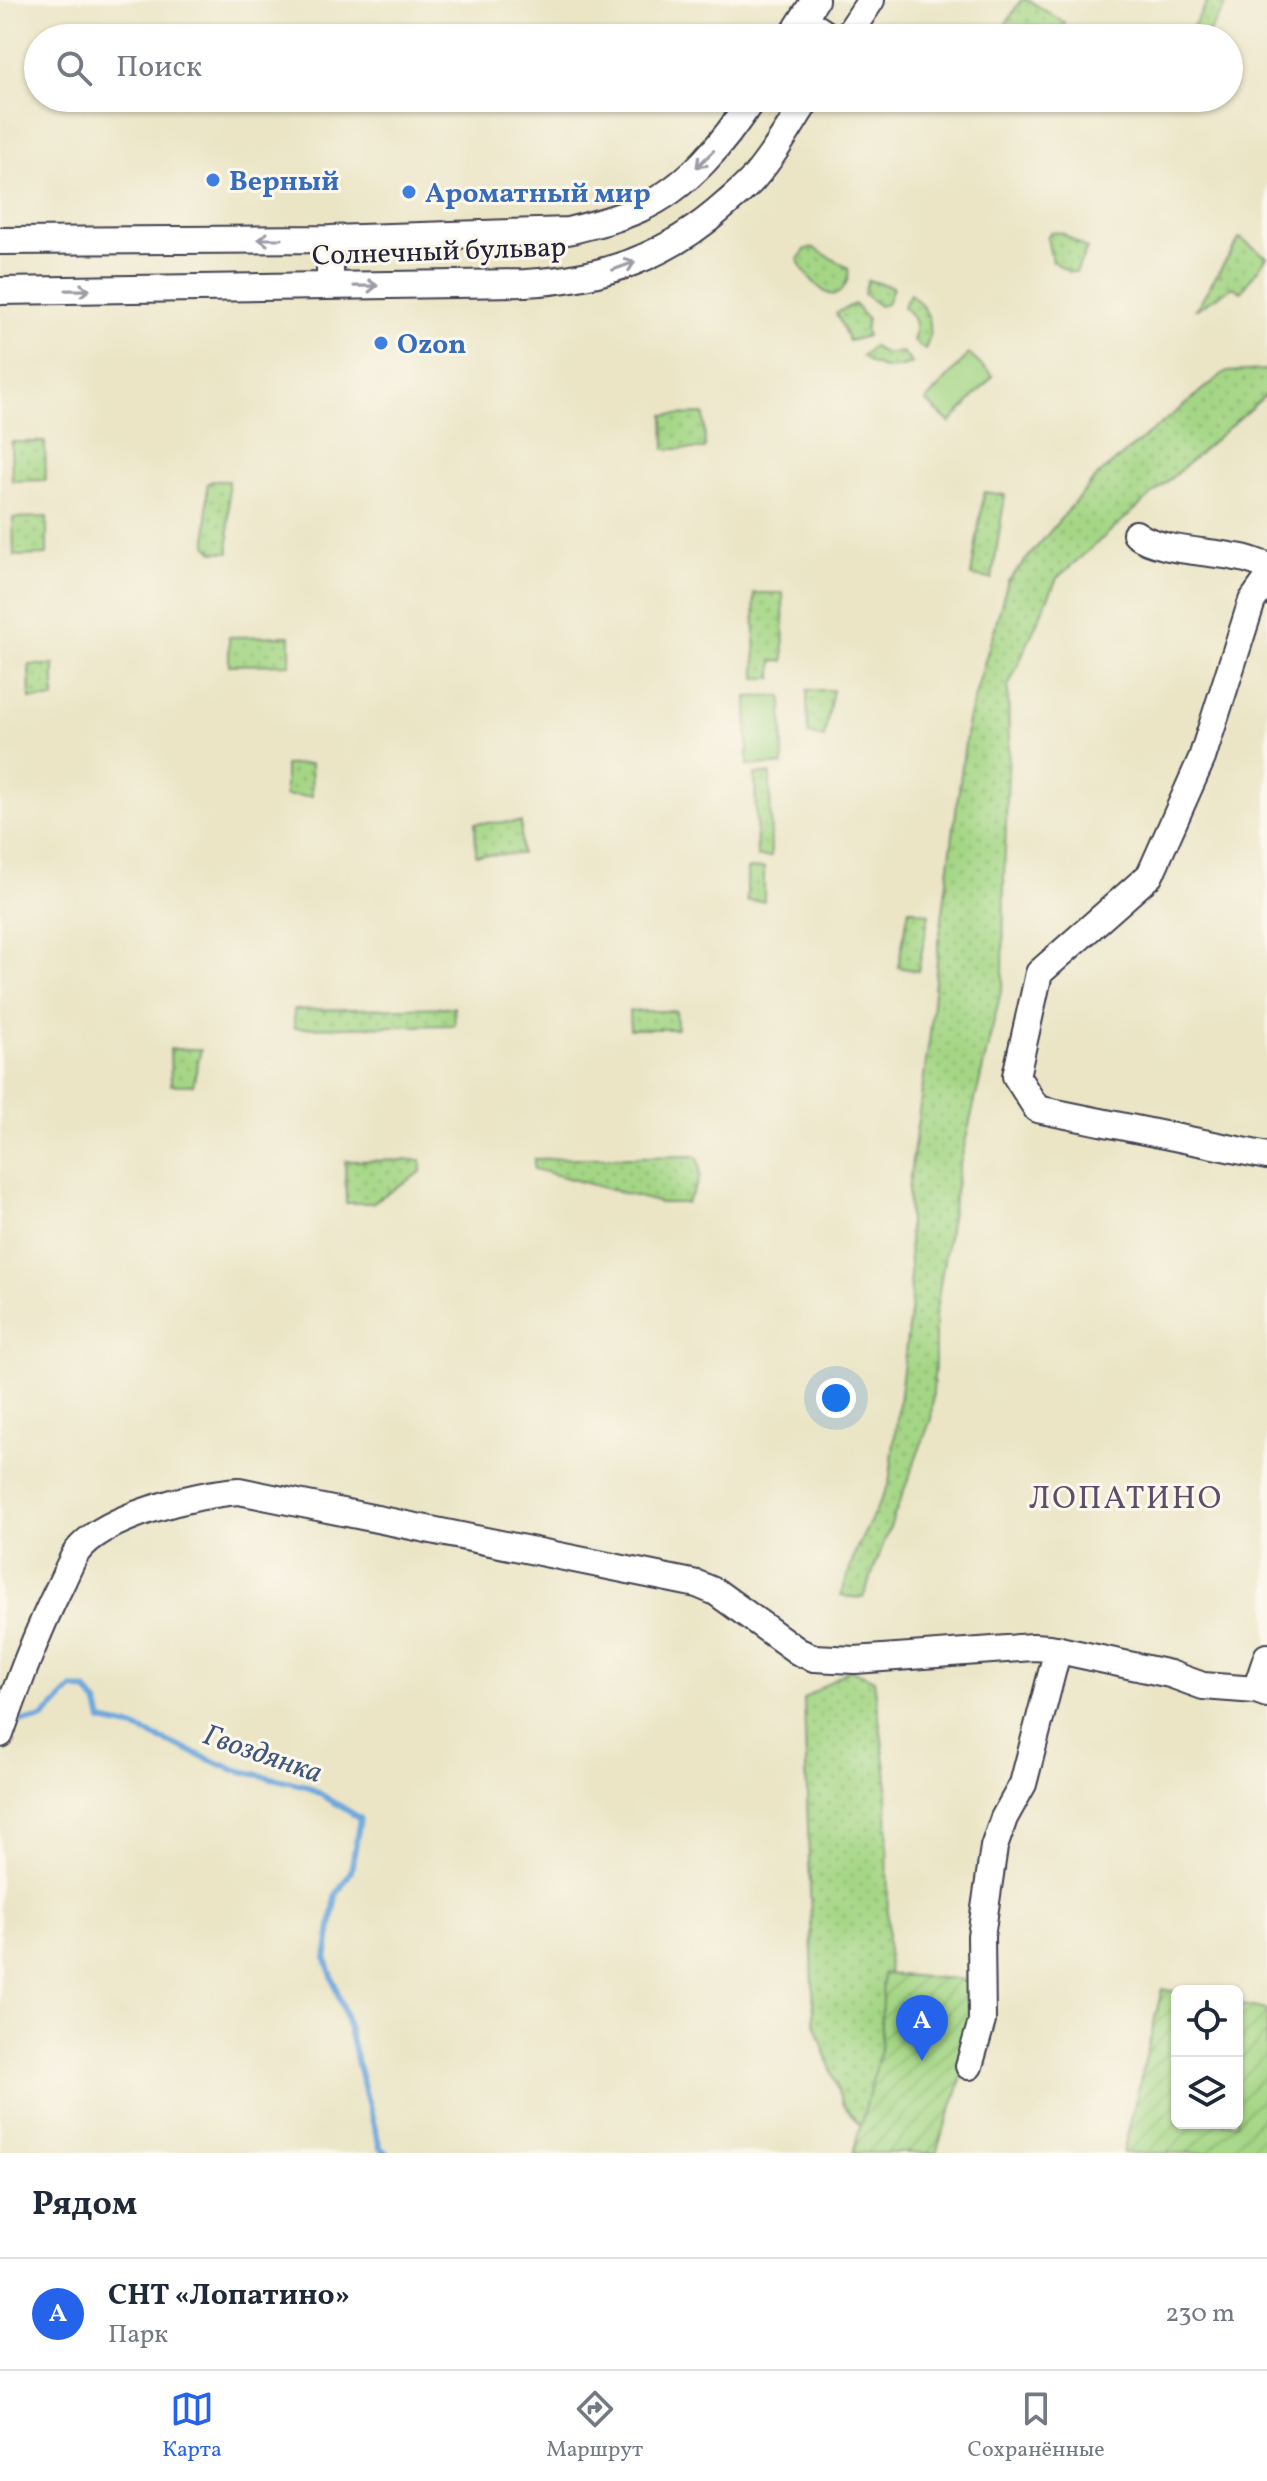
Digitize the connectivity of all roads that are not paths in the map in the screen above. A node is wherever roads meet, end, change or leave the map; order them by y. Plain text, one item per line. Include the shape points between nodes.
1 (871, 0) edge
2 (855, 24) edge
3 (744, 112) edge
4 (799, 112) edge
5 (330, 239) junction
6 (0, 241) edge
7 (330, 286) junction
8 (0, 291) edge
9 (1136, 534) dead end
10 (1267, 566) edge
11 (1267, 580) edge
12 (1267, 1156) edge
13 (1058, 1649) junction
14 (1267, 1657) edge
15 (1261, 1692) edge
16 (0, 1734) edge
17 (969, 2066) dead end

1 - 2 street
3 -> 5 street, Солнечный бульвар via 709,157 676,186 642,208 605,221 568,231
7 -> 4 street, Солнечный бульвар via 565,281 619,269 657,253 707,221 753,180
5 -> 6 street, Солнечный бульвар
5 - 7 street
8 -> 7 street, Солнечный бульвар
9 - 10 street via 1159,545
11 - 12 street via 1252,601 1202,758 1150,875 1039,973 1016,1076 1037,1109
13 - 15 street via 1203,1686
13 - 16 street via 814,1658 697,1584 239,1491 144,1512 96,1535 77,1552
13 - 17 street via 1023,1784 994,1847 981,1936 982,2021
14 - 15 street

